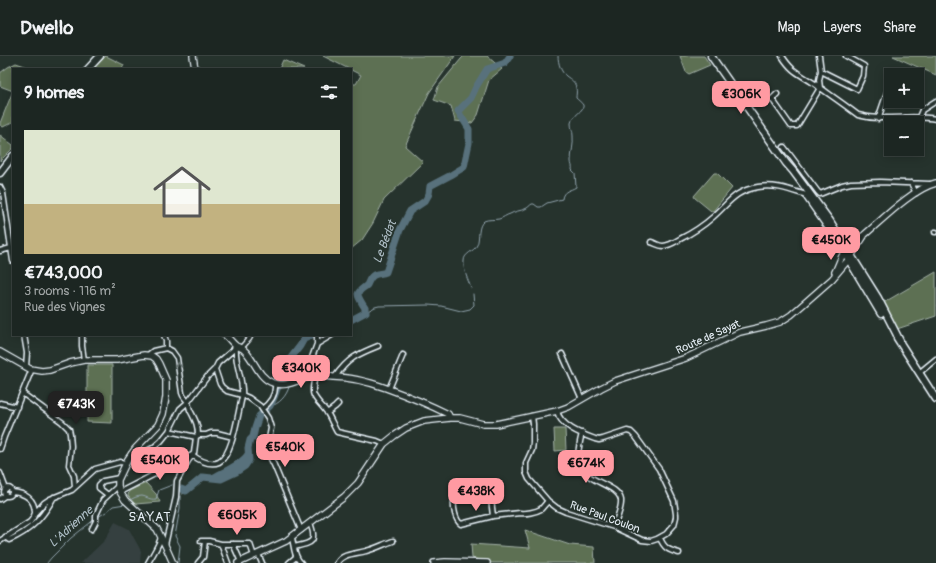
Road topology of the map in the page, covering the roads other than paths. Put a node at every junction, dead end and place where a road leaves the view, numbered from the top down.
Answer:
1 (100, 56) edge
2 (193, 56) edge
3 (710, 56) edge
4 (782, 56) edge
5 (819, 56) edge
6 (846, 56) edge
7 (89, 68) edge
8 (195, 68) edge
9 (821, 70) junction
10 (820, 88) junction
11 (777, 94) dead end
12 (884, 101) edge
13 (936, 101) edge
14 (919, 116) edge
15 (924, 118) edge
16 (878, 119) junction
17 (884, 119) edge
18 (936, 119) edge
19 (784, 147) dead end
20 (12, 157) edge
21 (0, 173) edge
22 (911, 183) junction
23 (933, 184) edge
24 (0, 187) edge
25 (916, 193) junction
26 (808, 194) junction
27 (864, 236) junction
28 (11, 239) edge
29 (652, 242) dead end
30 (11, 248) junction
31 (846, 250) junction
32 (0, 251) edge
33 (12, 254) edge
34 (850, 257) junction
35 (829, 281) junction
36 (24, 336) edge
37 (82, 336) edge
38 (164, 336) edge
39 (229, 336) edge
40 (250, 336) edge
41 (318, 336) edge
42 (330, 336) edge
43 (317, 344) junction
44 (378, 346) dead end
45 (239, 347) junction
46 (166, 348) junction
47 (0, 352) edge
48 (562, 354) dead end
49 (148, 355) junction
50 (402, 355) dead end
51 (936, 358) edge
52 (84, 360) junction
53 (29, 368) junction
54 (215, 369) junction
55 (309, 373) junction
56 (919, 373) junction
57 (315, 376) junction
58 (335, 377) junction
59 (303, 379) junction
60 (278, 384) junction
61 (389, 389) junction
62 (22, 393) junction
63 (242, 395) junction
64 (582, 399) junction
65 (936, 399) edge
66 (188, 402) junction
67 (0, 404) edge
68 (338, 404) dead end
69 (17, 407) junction
70 (263, 411) junction
71 (557, 411) junction
72 (327, 413) junction
73 (532, 416) junction
74 (450, 418) junction
75 (170, 431) junction
76 (582, 433) junction
77 (197, 436) junction
78 (233, 437) junction
79 (384, 444) junction
80 (0, 449) edge
81 (131, 454) junction
82 (192, 455) junction
83 (126, 463) junction
84 (0, 473) edge
85 (119, 478) junction
86 (118, 486) junction
87 (75, 487) junction
88 (6, 488) junction
89 (12, 492) junction
90 (120, 492) junction
91 (6, 495) junction
92 (108, 495) junction
93 (54, 497) junction
94 (0, 499) edge
95 (548, 501) junction
96 (35, 512) junction
97 (492, 516) junction
98 (310, 523) junction
99 (614, 528) junction
100 (92, 529) dead end
101 (302, 530) junction
102 (161, 537) junction
103 (5, 538) junction
104 (292, 538) junction
105 (660, 538) junction
106 (393, 540) dead end
107 (0, 541) edge
108 (221, 544) junction
109 (232, 544) junction
110 (165, 545) junction
111 (294, 546) junction
112 (679, 552) dead end
113 (256, 555) junction
114 (296, 557) junction
115 (239, 562) edge
116 (148, 563) edge
117 (173, 563) edge
118 (198, 563) edge
119 (228, 563) edge
120 (262, 563) edge
121 (289, 563) edge
122 (301, 563) edge
123 (337, 563) edge
124 (434, 563) edge
125 (487, 563) edge

1 - 7 main road
2 - 8 street
3 - 26 main road
4 - 10 street
5 - 9 street
6 - 9 street
9 - 10 street
10 - 11 street
10 - 16 street
12 - 16 street
13 - 14 street
15 - 18 street
16 - 17 street
19 - 22 street
20 - 21 main road
22 - 23 street
22 - 25 street
23 - 25 street, Route de Sayat
24 - 28 street
25 - 27 street, Route de Sayat
26 - 29 street
26 - 31 main road
27 - 31 street, Route de Sayat
27 - 34 street, Route de Sayat
28 - 30 street
30 - 32 street
30 - 33 street
31 - 34 main road
31 - 35 street, Route de Sayat
34 - 35 street, Route de Sayat
34 - 56 main road
35 - 64 street, Route de Sayat
36 - 53 street
37 - 52 street
38 - 46 street
39 - 45 street
40 - 45 street
41 - 43 street
42 - 43 street
43 - 55 street
44 - 58 street
45 - 54 street
45 - 60 street
45 - 63 street
46 - 49 street
66 -> 46 street
47 - 53 street
48 - 64 street
49 - 52 street
49 - 81 street
50 - 61 street
51 - 56 street
52 - 53 street
53 - 62 street
54 - 63 street
54 - 66 street
55 - 57 street
55 - 59 street
56 - 65 main road
57 - 58 street
57 - 59 street
57 - 72 street
58 - 61 street
59 - 60 street
60 - 70 street
61 - 74 street
62 - 69 street
62 - 87 street
63 - 70 street
63 - 78 street
64 - 71 street, Route de Sayat
66 - 75 street
66 - 77 street
67 - 69 street
68 - 72 street
69 - 80 street
70 - 101 street
71 - 73 street, Route de Sayat
71 - 76 street
72 - 79 street
73 - 74 street, Route de Sayat
73 - 95 street, Rue Paul Coulon
74 - 79 street
75 - 77 street
75 - 81 street
76 - 99 street
76 - 105 street
77 - 78 street
77 - 82 street
78 - 82 street
79 - 98 street
81 - 83 street
82 - 90 street
82 - 110 street
83 - 85 street
83 - 87 street
84 - 88 street
85 - 86 street
85 - 92 street
86 - 90 street
86 - 92 street
87 - 93 street
88 - 89 street
88 - 91 street
89 - 91 street
89 - 96 street
90 - 102 street
91 - 94 street
92 - 100 street
93 - 96 street
93 - 103 street
95 - 97 street
95 - 99 street, Rue Paul Coulon
96 - 103 street
97 - 97 street
98 - 101 street
98 - 111 street
99 - 105 street, Rue Paul Coulon
101 - 104 street
102 - 110 street
102 - 116 street
103 - 107 street
104 - 111 street
104 - 113 street
105 - 112 street
106 - 123 street
108 - 109 street
108 - 118 street
108 - 119 street
109 - 113 street
109 - 115 street
110 - 117 street
111 - 114 street
113 - 115 street
113 - 120 street
114 - 121 street
114 - 122 street
124 - 125 street

